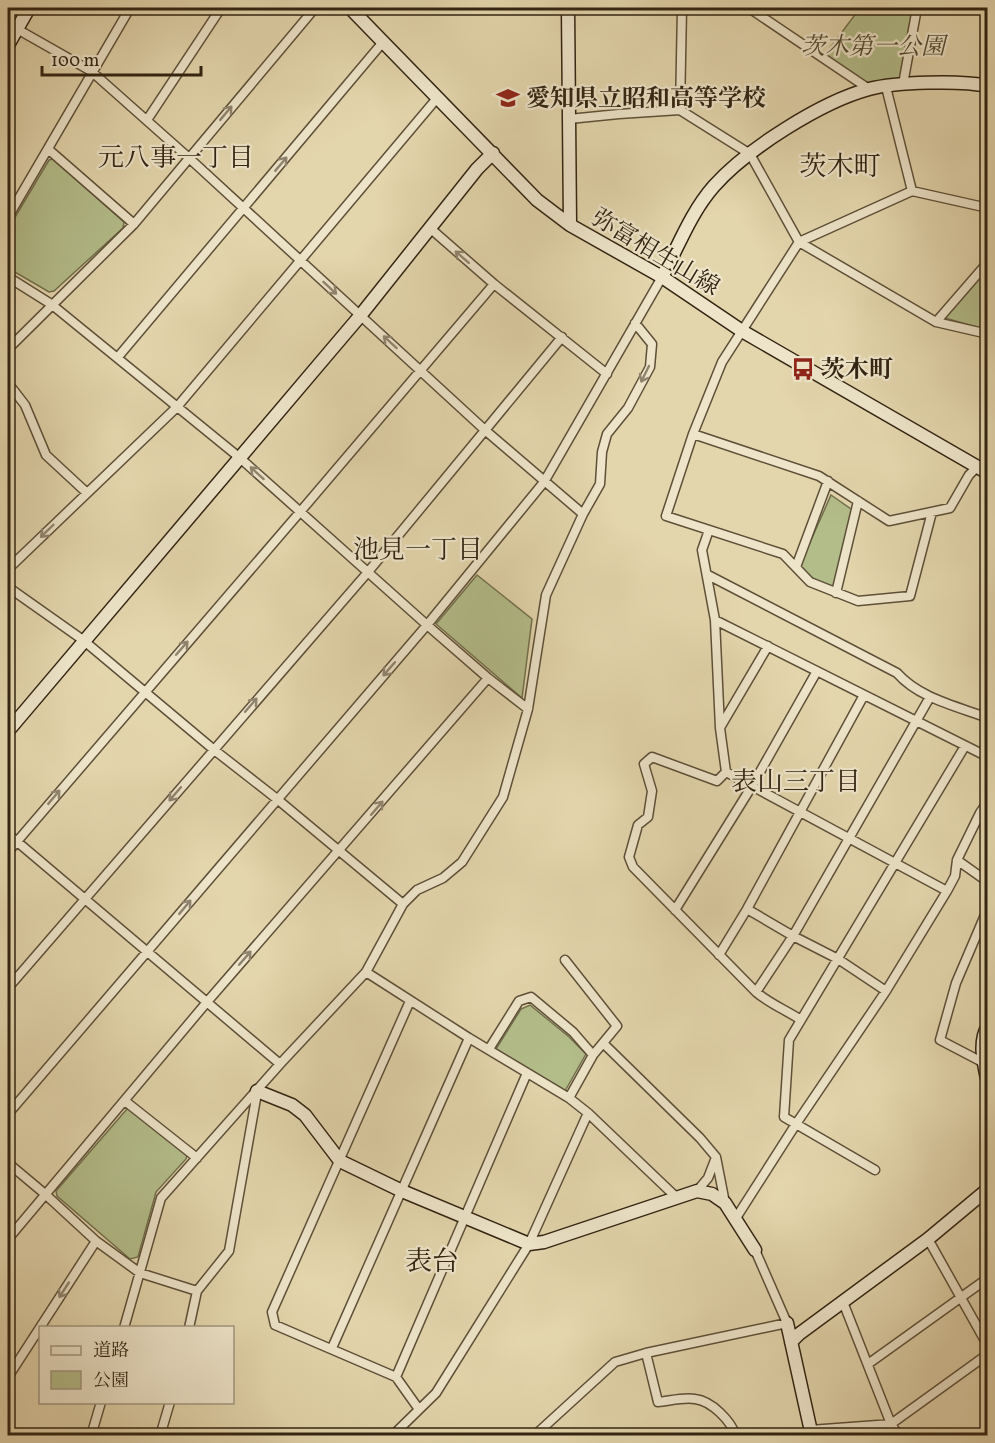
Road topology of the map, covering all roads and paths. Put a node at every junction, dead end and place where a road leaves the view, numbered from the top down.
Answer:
1 (29, 8) edge
2 (130, 8) edge
3 (221, 8) edge
4 (315, 8) edge
5 (350, 8) edge
6 (568, 8) edge
7 (682, 8) edge
8 (749, 8) edge
9 (916, 8) edge
10 (17, 29) junction
11 (384, 42) junction
12 (8, 45) edge
13 (91, 71) junction
14 (903, 84) junction
15 (987, 86) edge
16 (886, 87) junction
17 (869, 89) junction
18 (438, 98) junction
19 (680, 110) junction
20 (569, 119) junction
21 (147, 120) junction
22 (48, 149) junction
23 (493, 153) junction
24 (750, 154) junction
25 (189, 158) junction
26 (912, 191) junction
27 (244, 208) junction
28 (987, 208) edge
29 (8, 217) edge
30 (134, 224) junction
31 (570, 225) junction
32 (431, 230) junction
33 (799, 242) junction
34 (300, 260) junction
35 (987, 262) edge
36 (8, 277) edge
37 (662, 277) junction
38 (494, 284) junction
39 (51, 304) junction
40 (360, 316) junction
41 (936, 322) junction
42 (635, 323) junction
43 (742, 331) junction
44 (987, 334) edge
45 (562, 337) junction
46 (8, 349) edge
47 (118, 357) junction
48 (419, 369) junction
49 (607, 374) junction
50 (8, 383) edge
51 (177, 407) junction
52 (486, 431) junction
53 (693, 434) junction
54 (987, 457) edge
55 (240, 458) junction
56 (982, 470) edge
57 (544, 482) junction
58 (828, 482) junction
59 (87, 493) junction
60 (858, 501) junction
61 (300, 512) junction
62 (932, 512) junction
63 (583, 514) junction
64 (710, 530) junction
65 (796, 567) junction
66 (8, 569) edge
67 (368, 572) junction
68 (708, 575) junction
69 (8, 587) edge
70 (836, 593) junction
71 (715, 620) junction
72 (427, 625) junction
73 (83, 640) junction
74 (768, 646) junction
75 (817, 671) junction
76 (488, 678) junction
77 (144, 692) junction
78 (864, 695) junction
79 (930, 697) junction
80 (528, 709) junction
81 (987, 718) edge
82 (916, 722) junction
83 (720, 728) junction
84 (8, 731) edge
85 (966, 746) junction
86 (213, 749) junction
87 (987, 757) edge
88 (726, 772) junction
89 (752, 786) junction
90 (277, 799) junction
91 (987, 801) edge
92 (799, 812) junction
93 (8, 834) edge
94 (847, 838) junction
95 (16, 842) junction
96 (8, 852) edge
97 (339, 853) junction
98 (957, 860) junction
99 (895, 863) junction
100 (987, 882) edge
101 (947, 891) junction
102 (84, 897) junction
103 (403, 904) junction
104 (987, 908) edge
105 (675, 909) junction
106 (747, 909) junction
107 (793, 936) junction
108 (147, 952) junction
109 (719, 955) junction
110 (838, 959) junction
111 (566, 960) dead end
112 (366, 972) junction
113 (8, 988) edge
114 (886, 990) junction
115 (756, 992) junction
116 (410, 1001) junction
117 (207, 1002) junction
118 (801, 1020) junction
119 (987, 1026) edge
120 (469, 1038) junction
121 (603, 1043) junction
122 (489, 1049) junction
123 (593, 1055) junction
124 (984, 1063) junction
125 (280, 1064) junction
126 (527, 1073) junction
127 (987, 1083) edge
128 (257, 1091) junction
129 (569, 1098) junction
130 (125, 1101) junction
131 (588, 1113) junction
132 (8, 1114) edge
133 (796, 1124) junction
134 (716, 1157) junction
135 (196, 1158) junction
136 (340, 1161) junction
137 (8, 1163) edge
138 (875, 1170) dead end
139 (987, 1189) edge
140 (402, 1191) junction
141 (697, 1191) junction
142 (45, 1194) junction
143 (676, 1197) junction
144 (725, 1203) junction
145 (464, 1218) junction
146 (736, 1218) junction
147 (8, 1239) edge
148 (928, 1239) junction
149 (96, 1241) junction
150 (529, 1244) junction
151 (755, 1250) joint
152 (140, 1273) junction
153 (987, 1278) edge
154 (197, 1291) junction
155 (960, 1297) junction
156 (843, 1302) junction
157 (787, 1323) junction
158 (41, 1326) edge
159 (125, 1326) edge
160 (189, 1326) edge
161 (39, 1329) edge
162 (791, 1342) junction
163 (987, 1346) edge
164 (332, 1348) junction
165 (646, 1353) junction
166 (987, 1354) edge
167 (868, 1364) junction
168 (8, 1377) edge
169 (396, 1377) junction
170 (100, 1404) edge
171 (169, 1404) edge
172 (418, 1408) junction
173 (891, 1424) junction
174 (811, 1433) edge
175 (91, 1436) edge
176 (160, 1436) edge
177 (392, 1436) edge
178 (534, 1436) edge
179 (736, 1436) edge
180 (899, 1436) edge

1 - 10 street
2 - 13 street
3 - 21 street
25 -> 4 street
5 - 11 street, 弥富相生山線
6 - 20 street
7 - 19 street
8 - 17 street
9 - 14 street
10 - 12 street
10 - 13 street
11 - 18 street, 弥富相生山線
27 -> 11 street
13 - 21 street
13 - 22 street
14 - 15 street
14 - 16 street
16 - 17 street
16 - 26 street
17 - 24 street
18 - 23 street, 弥富相生山線
18 - 34 street
19 - 20 street
19 - 24 street
20 - 31 street
21 - 25 street
22 - 29 street
22 - 30 street
23 - 31 street, 弥富相生山線
23 - 32 street
24 - 33 street
24 - 37 street
25 - 27 street
25 - 30 street
26 - 28 street
26 - 33 street
27 - 34 street
27 - 47 street
30 - 39 street
31 - 37 street, 弥富相生山線
38 -> 32 street
32 - 40 street
33 - 41 street
33 - 43 street
34 -> 40 street
34 - 51 street
35 - 41 street
36 - 39 street
37 - 42 street
37 - 43 street, 弥富相生山線
38 - 45 street
38 - 48 street
39 - 46 street
39 - 47 street
48 -> 40 street
40 - 55 street
41 - 44 street
42 - 49 street
42 -> 63 street
43 - 53 street
43 - 56 street, 弥富相生山線
45 - 49 street
45 - 52 street
47 - 51 street
48 - 52 street
48 - 61 street
49 - 57 street
50 - 59 street
51 - 55 street
51 - 59 street
52 - 57 street
52 - 67 street
53 - 58 street
53 - 64 street
54 - 56 street
61 -> 55 street
55 - 73 street
56 - 62 street
57 - 63 street
57 - 72 street
58 - 60 street
58 - 65 street
59 -> 66 street
60 - 62 street
60 - 70 street
61 - 67 street
77 -> 61 street
62 - 70 street
63 - 80 street
64 - 65 street
64 - 68 street
65 - 70 street
67 - 72 street
86 -> 67 street
68 - 71 street
68 - 79 street
69 - 73 street
71 - 74 street
71 - 83 street
72 - 76 street
72 -> 90 street
73 - 77 street
73 - 84 street
74 - 75 street
74 - 83 street
75 - 78 street
75 - 89 street
76 - 80 street
97 -> 76 street
77 - 86 street
95 -> 77 street
78 - 82 street
78 - 92 street
79 - 81 street
79 - 82 street
80 - 103 street
82 - 85 street
82 - 94 street
83 - 88 street
85 - 87 street
85 - 99 street
86 - 90 street
86 -> 102 street
88 - 89 street
88 - 105 street
89 - 92 street
89 - 105 street
90 - 97 street
108 -> 90 street
91 - 98 street
92 - 94 street
92 - 106 street
93 - 95 street
94 - 99 street
94 - 107 street
95 - 96 street
95 - 102 street
97 - 103 street
117 -> 97 street
98 - 100 street
98 - 101 street
99 - 101 street
99 - 110 street
101 - 114 street
102 - 108 street
102 - 113 street
103 - 112 street
104 - 124 street
105 - 109 street
106 - 107 street
106 - 109 street
107 - 110 street
107 - 115 street
108 - 117 street
108 - 132 street
109 - 115 street
110 - 114 street
110 - 118 street
111 - 121 street
112 - 116 street
112 - 125 street
114 - 133 street
115 - 118 street
116 - 120 street
116 - 136 street
117 - 125 street
117 - 130 street
118 - 133 street
119 - 124 street
120 - 122 street
120 - 140 street
121 - 123 street
121 - 134 street
122 - 123 street
122 - 126 street
123 - 129 street
124 - 127 street
125 - 128 street
126 - 129 street
126 - 145 street
128 - 135 street
128 - 136 street
128 - 154 street
129 - 131 street
130 - 135 street
130 - 142 street
131 - 143 street
131 - 150 street
133 - 138 street
133 - 146 street
134 - 141 street
134 - 144 street
135 - 152 street
136 - 140 street
136 - 164 street
137 - 142 street
139 - 148 street
140 - 145 street
140 - 164 street
141 - 143 street
141 - 144 street
142 - 147 street
142 - 149 street
143 - 150 street
144 - 146 street
145 - 150 street
145 - 169 street
146 - 151 street
148 - 155 street
148 - 156 street
149 - 152 street
149 -> 158 street
150 - 172 street
151 - 157 street
152 - 154 street
152 - 159 street
153 - 155 street
154 - 160 street
155 - 163 street
155 - 167 street
156 - 162 street
156 - 167 street
157 - 162 street
157 - 165 street
161 -> 168 street
162 - 174 street
164 - 169 street
165 - 178 street
165 - 179 street
166 - 173 street
167 - 173 street
169 - 172 street
170 - 175 street
171 - 176 street
172 - 177 street
173 - 174 street
173 - 180 street

